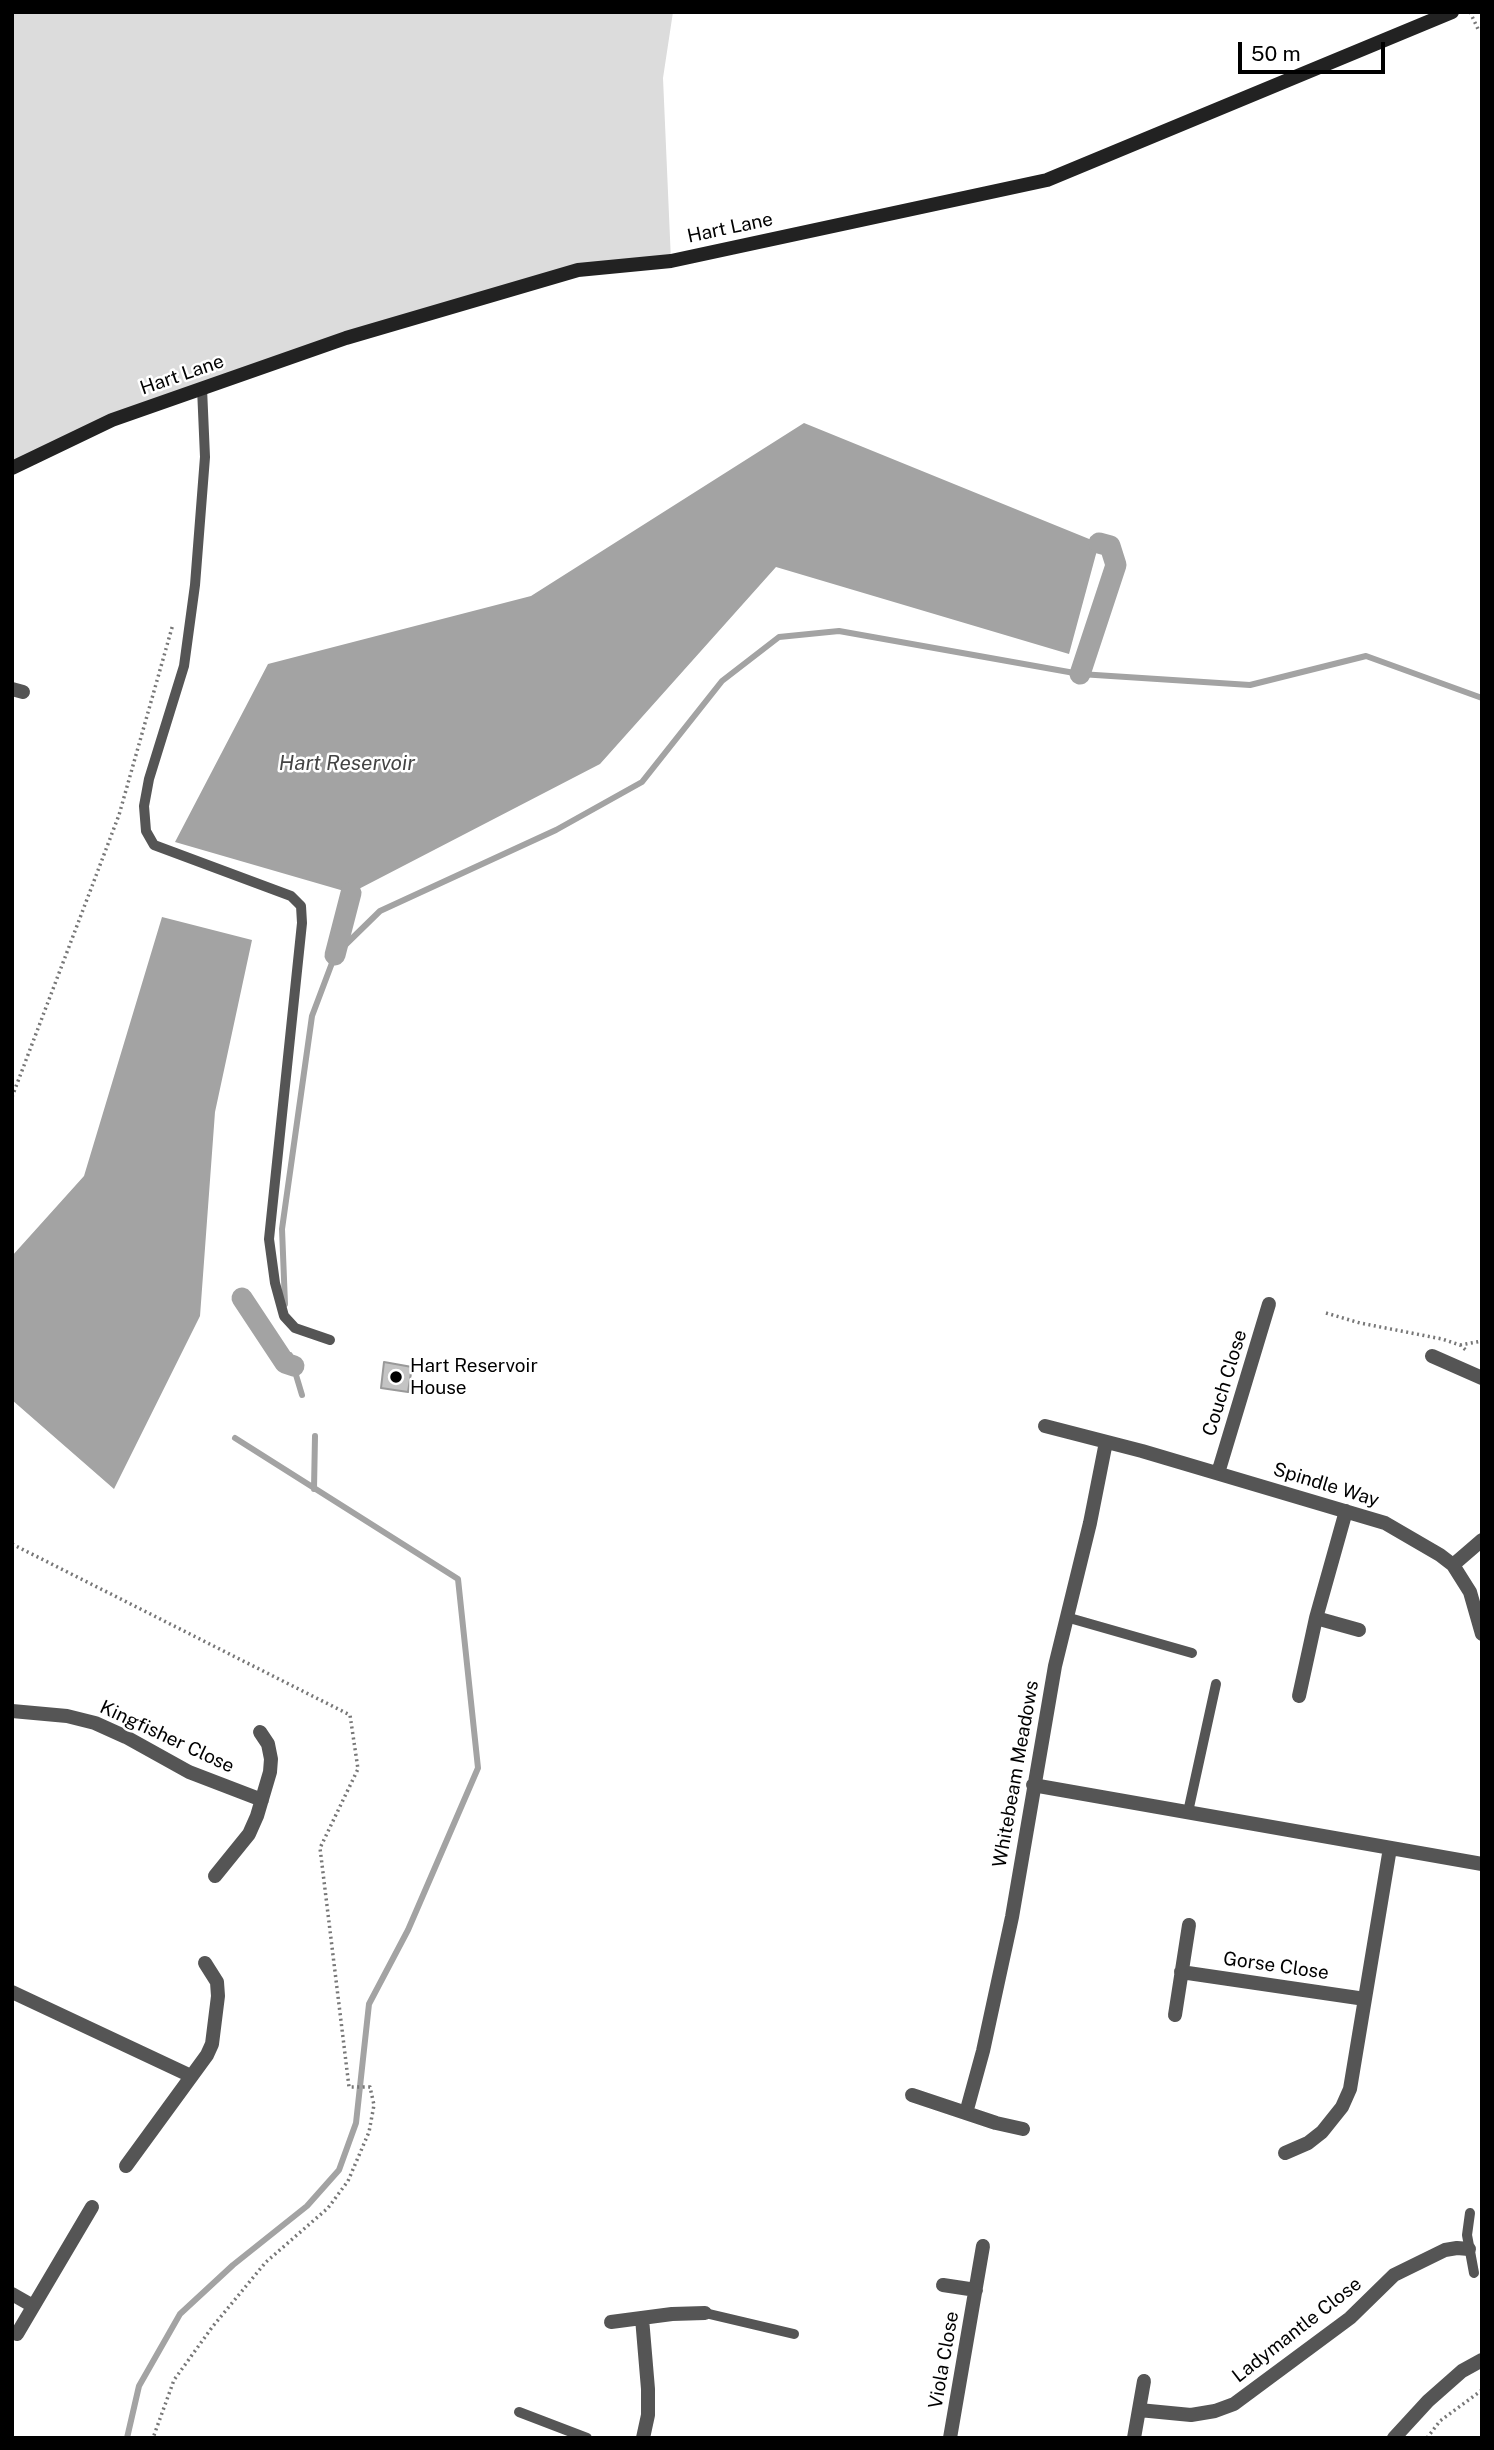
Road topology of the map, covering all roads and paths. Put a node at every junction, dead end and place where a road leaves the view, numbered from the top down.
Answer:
1 (1452, 12) edge
2 (1470, 12) edge
3 (1478, 29) dead end
4 (202, 388) junction
5 (12, 468) edge
6 (176, 614) dead end
7 (12, 1097) edge
8 (1269, 1304) dead end
9 (1326, 1313) dead end
10 (330, 1340) dead end
11 (1482, 1341) edge
12 (1432, 1356) dead end
13 (1482, 1378) edge
14 (1045, 1426) dead end
15 (1106, 1442) junction
16 (1218, 1473) junction
17 (1346, 1511) junction
18 (1482, 1540) edge
19 (12, 1544) edge
20 (1453, 1565) junction
21 (1066, 1617) junction
22 (1316, 1618) junction
23 (1359, 1630) dead end
24 (1482, 1634) edge
25 (1192, 1653) dead end
26 (1216, 1684) dead end
27 (1299, 1696) dead end
28 (12, 1711) edge
29 (260, 1732) dead end
30 (1033, 1785) junction
31 (262, 1800) junction
32 (1188, 1812) junction
33 (1390, 1848) junction
34 (1482, 1864) edge
35 (215, 1876) dead end
36 (1189, 1925) dead end
37 (205, 1963) dead end
38 (1181, 1972) junction
39 (12, 1992) edge
40 (1366, 1998) junction
41 (1175, 2015) dead end
42 (191, 2076) junction
43 (912, 2095) dead end
44 (966, 2113) junction
45 (1023, 2129) dead end
46 (1285, 2152) dead end
47 (126, 2166) dead end
48 (93, 2207) dead end
49 (1470, 2213) dead end
50 (983, 2246) dead end
51 (1469, 2249) junction
52 (1474, 2273) dead end
53 (943, 2285) dead end
54 (976, 2290) junction
55 (12, 2294) edge
56 (33, 2306) junction
57 (705, 2313) joint
58 (642, 2318) junction
59 (611, 2322) dead end
60 (17, 2334) dead end
61 (794, 2334) dead end
62 (1482, 2360) edge
63 (1144, 2381) dead end
64 (1482, 2390) edge
65 (1139, 2410) junction
66 (519, 2412) dead end
67 (153, 2438) edge
68 (587, 2438) edge
69 (643, 2438) edge
70 (950, 2438) edge
71 (1134, 2438) edge
72 (1394, 2438) edge
73 (1427, 2438) edge

1 - 4 street, Hart Lane
2 - 3 path
4 - 5 street, Hart Lane
4 - 10 lane
6 - 7 path
8 - 16 street, Couch Close
9 - 11 path
12 - 13 street
14 - 15 street, Spindle Way
15 - 16 street, Spindle Way
15 - 21 street, Whitebeam Meadows
16 - 17 street, Spindle Way
17 - 20 street, Spindle Way
17 - 22 street
18 - 20 street
19 - 67 path
20 - 24 street, Spindle Way
21 - 25 lane
21 - 30 street, Whitebeam Meadows
22 - 23 street
22 - 27 street
26 - 32 lane
28 - 31 street, Kingfisher Close
29 - 31 street
30 - 32 street
30 - 44 street, Whitebeam Meadows
31 - 35 street
32 - 33 street
33 - 34 street
33 - 40 street
36 - 38 street
37 - 42 street
38 - 40 street, Gorse Close
38 - 41 street
39 - 42 street
40 - 46 street
42 - 47 street
43 - 44 street
44 - 45 street
48 - 56 street
49 - 51 lane
50 - 54 street, Viola Close
51 - 52 lane
51 - 65 street, Ladymantle Close
53 - 54 street, Viola Close
54 - 70 street, Viola Close
55 - 56 street
56 - 60 street
57 - 58 street
57 - 61 lane
58 - 59 street
58 - 69 street
62 - 72 street
63 - 65 street
64 - 73 path
65 - 71 street
66 - 68 lane

